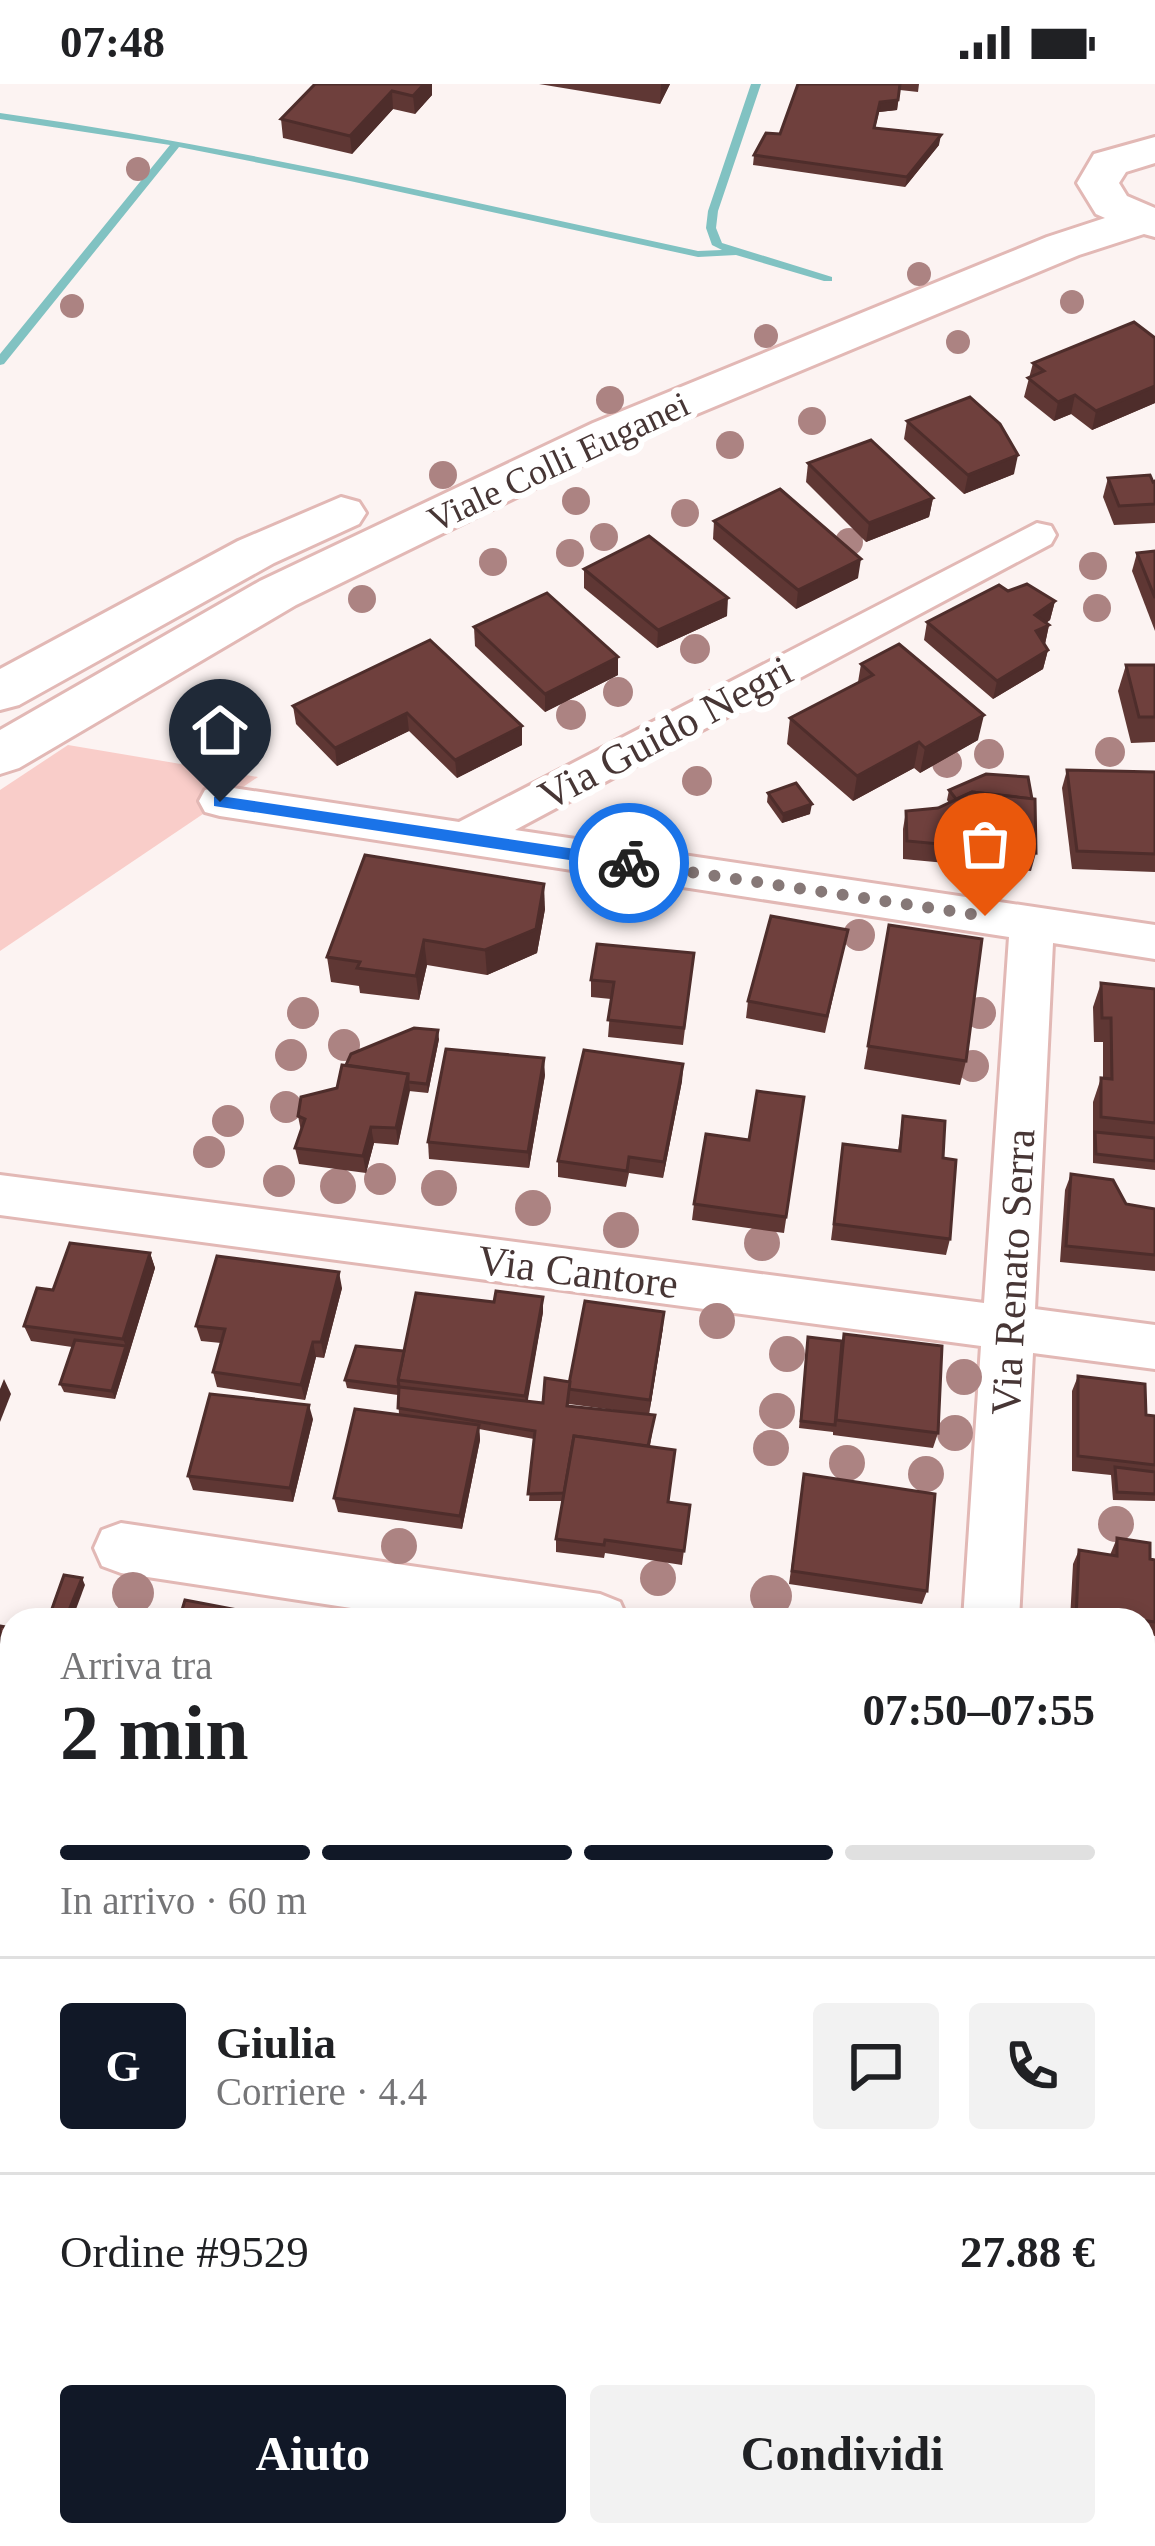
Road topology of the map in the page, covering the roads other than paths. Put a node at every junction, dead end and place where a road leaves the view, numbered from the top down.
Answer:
1 (1155, 150) edge
2 (1132, 213) edge
3 (1037, 535) dead end
4 (0, 692) edge
5 (0, 755) edge
6 (220, 802) dead end
7 (464, 838) junction
8 (1032, 923) junction
9 (1155, 942) edge
10 (0, 1195) edge
11 (1009, 1326) junction
12 (1155, 1347) edge
13 (121, 1548) dead end
14 (521, 1608) edge
15 (992, 1608) edge

1 - 2 main road
2 - 4 main road, Viale Colli Euganei
2 - 5 main road, Viale Colli Euganei
3 - 7 street, Via Guido Negri
6 - 7 street
7 - 8 street, Via Guido Negri
8 - 9 street, Via Guido Negri
8 - 11 street, Via Renato Serra
10 - 11 street, Via Cantore
11 - 12 street, Via Cantore
11 - 15 street, Via Renato Serra
13 - 14 street

